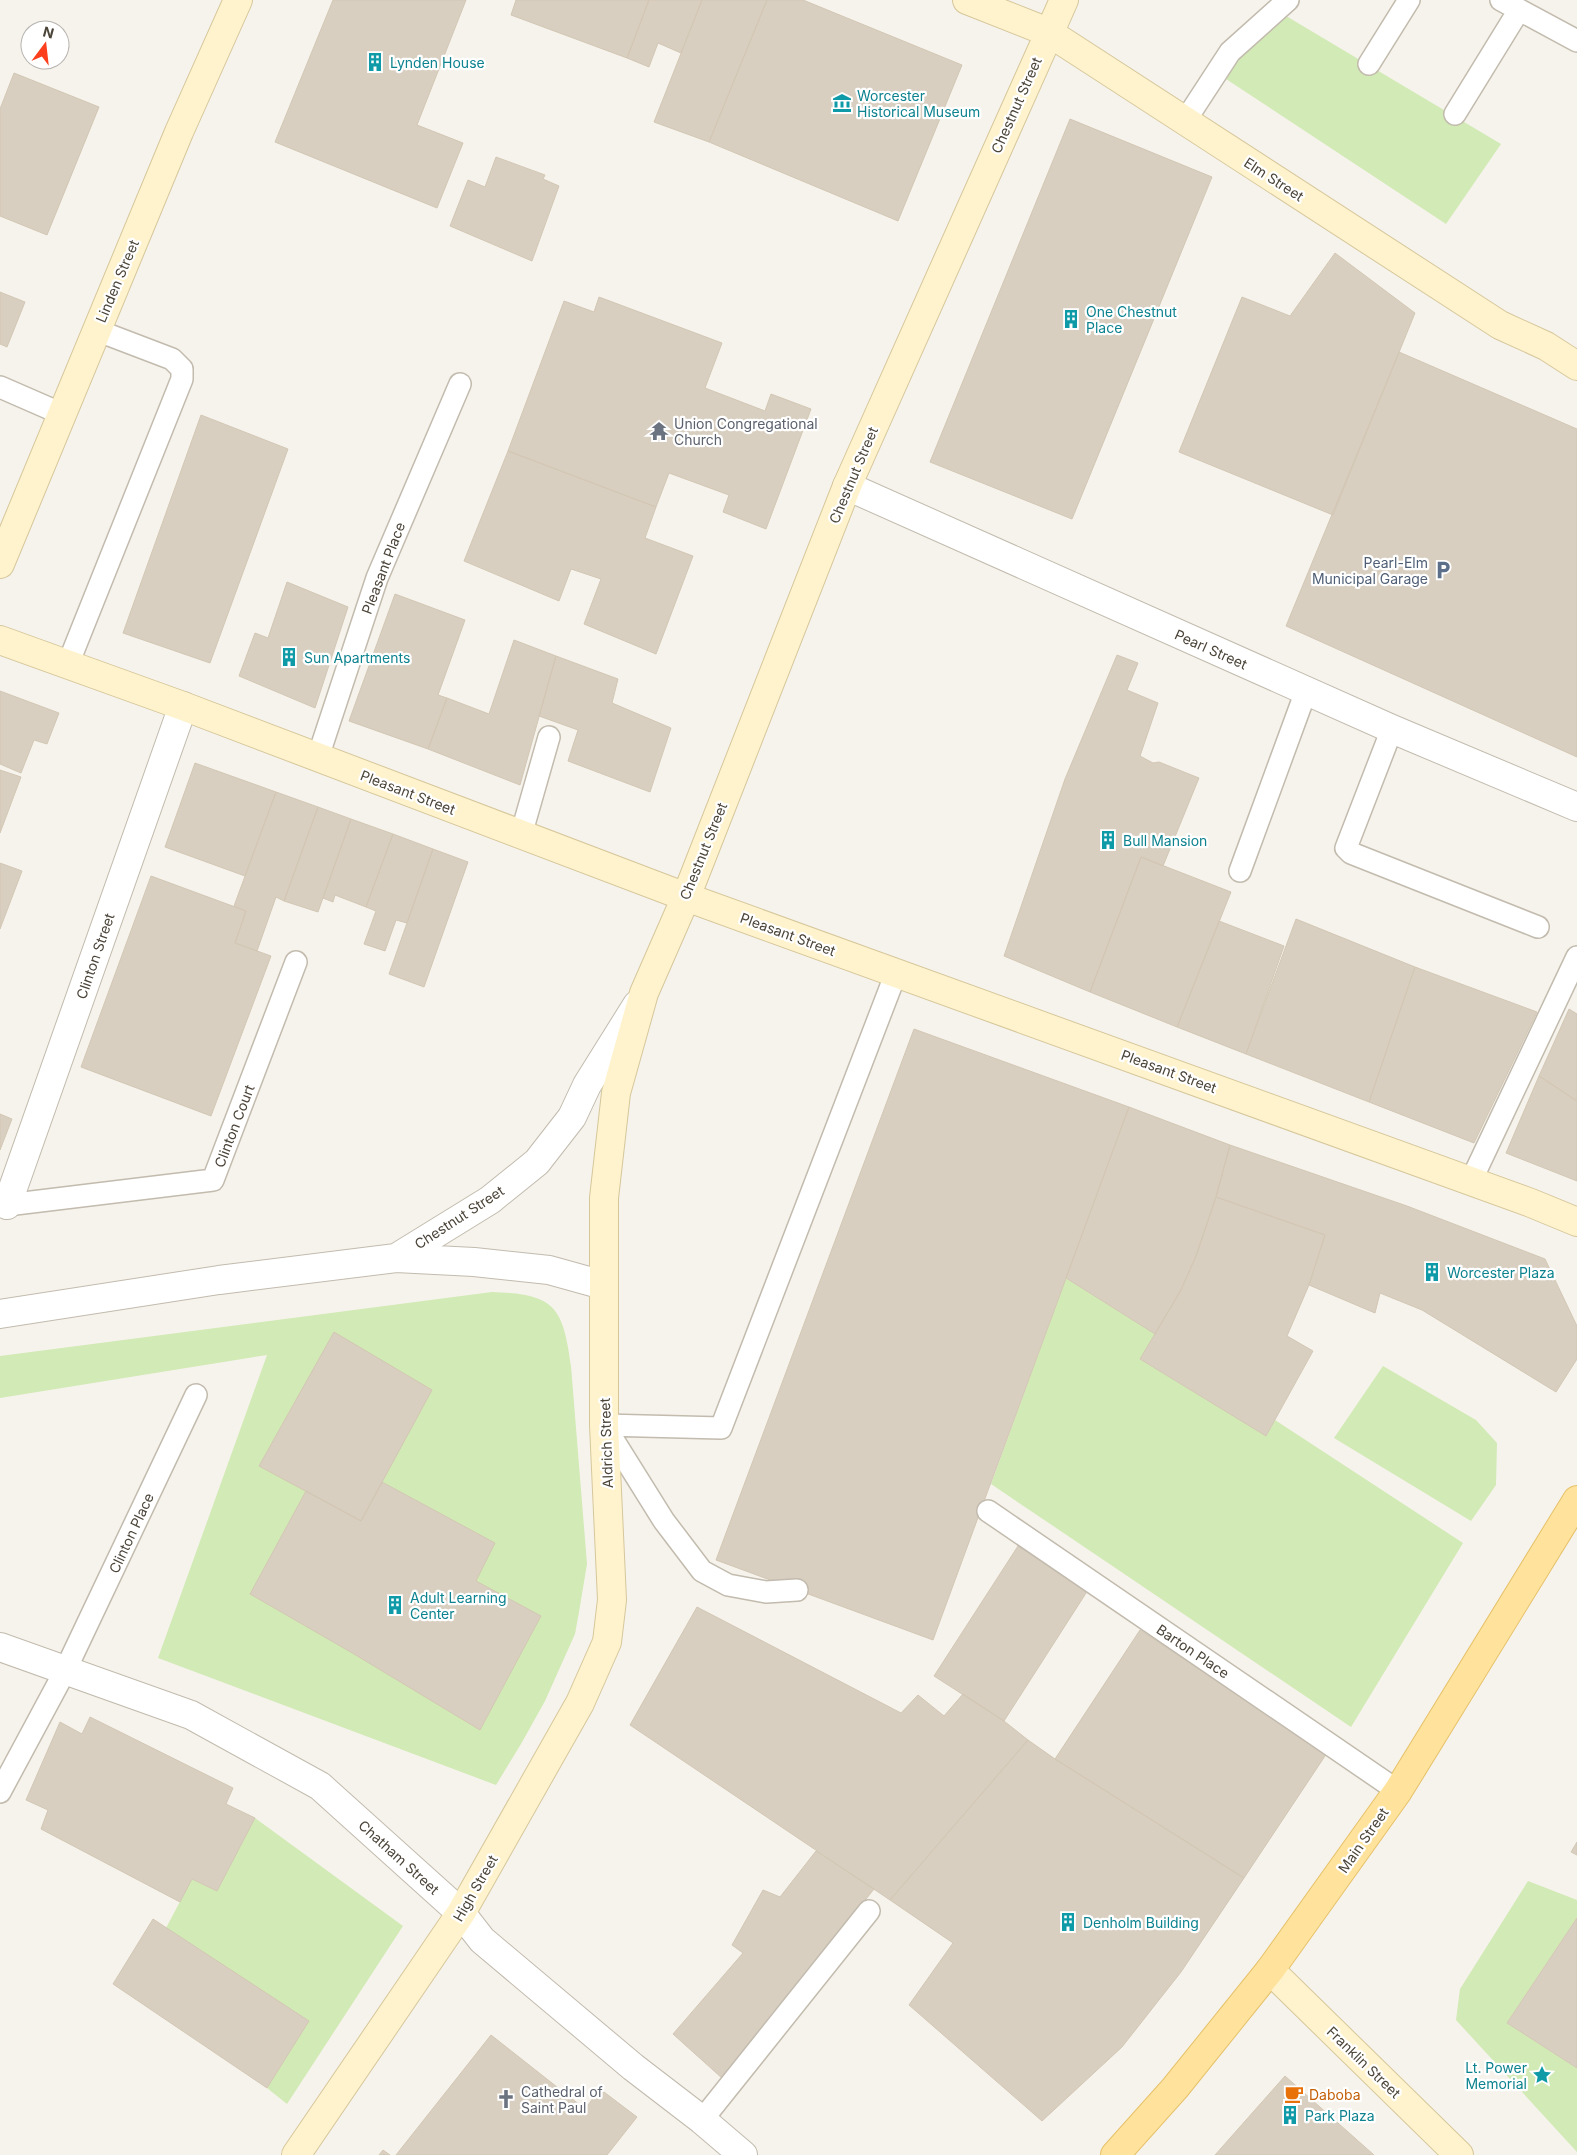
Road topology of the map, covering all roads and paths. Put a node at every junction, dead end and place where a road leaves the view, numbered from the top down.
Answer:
1 (238, 0) edge
2 (967, 0) edge
3 (1064, 0) edge
4 (1288, 0) edge
5 (1408, 0) edge
6 (1501, 0) edge
7 (1519, 10) junction
8 (1048, 32) junction
9 (1577, 41) edge
10 (1369, 64) dead end
11 (1455, 114) dead end
12 (1185, 121) junction
13 (96, 330) junction
14 (1546, 346) junction
15 (1577, 346) edge
16 (1577, 366) edge
17 (460, 384) dead end
18 (0, 387) edge
19 (62, 414) junction
20 (847, 486) junction
21 (0, 564) edge
22 (0, 640) edge
23 (68, 664) junction
24 (1306, 691) junction
25 (183, 706) junction
26 (1392, 729) junction
27 (549, 736) dead end
28 (318, 757) junction
29 (1577, 807) edge
30 (521, 835) junction
31 (1240, 871) dead end
32 (686, 897) junction
33 (1538, 927) dead end
34 (1577, 957) edge
35 (296, 962) dead end
36 (896, 973) junction
37 (644, 993) junction
38 (1471, 1181) junction
39 (7, 1206) joint
40 (1577, 1222) edge
41 (396, 1258) junction
42 (603, 1285) junction
43 (0, 1314) edge
44 (196, 1395) dead end
45 (604, 1425) junction
46 (1577, 1500) edge
47 (988, 1511) dead end
48 (797, 1590) dead end
49 (612, 1600) joint
50 (0, 1647) edge
51 (65, 1670) junction
52 (1398, 1791) junction
53 (0, 1792) edge
54 (869, 1911) dead end
55 (462, 1912) junction
56 (1270, 1970) junction
57 (702, 2120) junction
58 (734, 2152) edge
59 (296, 2155) edge
60 (1115, 2155) edge
61 (1459, 2155) edge

1 - 13 main road, Linden Street
2 - 8 main road, Elm Street
3 - 8 main road, Chestnut Street
4 - 12 lane
5 - 10 lane
6 - 7 lane
7 - 9 lane
7 - 11 lane
8 - 12 main road, Elm Street
8 - 20 main road, Chestnut Street
12 - 14 main road, Elm Street
13 - 19 main road, Linden Street
13 - 23 lane
14 - 15 main road
14 - 16 main road, Elm Street
17 - 28 lane, Pleasant Place
18 - 19 lane
19 - 21 main road, Linden Street
20 - 24 street, Pearl Street
20 - 32 main road, Chestnut Street
22 - 23 main road, Pleasant Street
23 - 25 main road, Pleasant Street
24 - 26 street, Pearl Street
24 - 31 lane
25 - 28 main road, Pleasant Street
25 - 39 street, Clinton Street
26 - 29 street, Pearl Street
26 - 33 lane
27 - 30 lane
28 - 30 main road, Pleasant Street
30 - 32 main road, Pleasant Street
32 - 36 main road, Pleasant Street
32 - 37 main road, Chestnut Street
34 - 38 lane
35 - 39 lane, Clinton Court
36 - 38 main road, Pleasant Street
36 - 45 lane
37 - 41 street, Chestnut Street
37 - 42 main road, Aldrich Street
38 - 40 main road, Pleasant Street
41 - 42 street
41 - 43 street, Chestnut Street
42 - 45 main road, Aldrich Street
44 - 51 lane, Clinton Place
45 - 48 lane
45 - 49 main road, Aldrich Street
46 - 52 main road, Main Street
47 - 52 lane, Barton Place
49 - 55 main road, High Street
50 - 51 street, Chatham Street
51 - 53 lane, Clinton Place
51 - 55 street, Chatham Street
52 - 56 main road, Main Street
54 - 57 lane
55 - 57 street, Chatham Street
55 - 59 main road, High Street
56 - 60 main road, Main Street
56 - 61 main road, Franklin Street
57 - 58 street, Chatham Street

